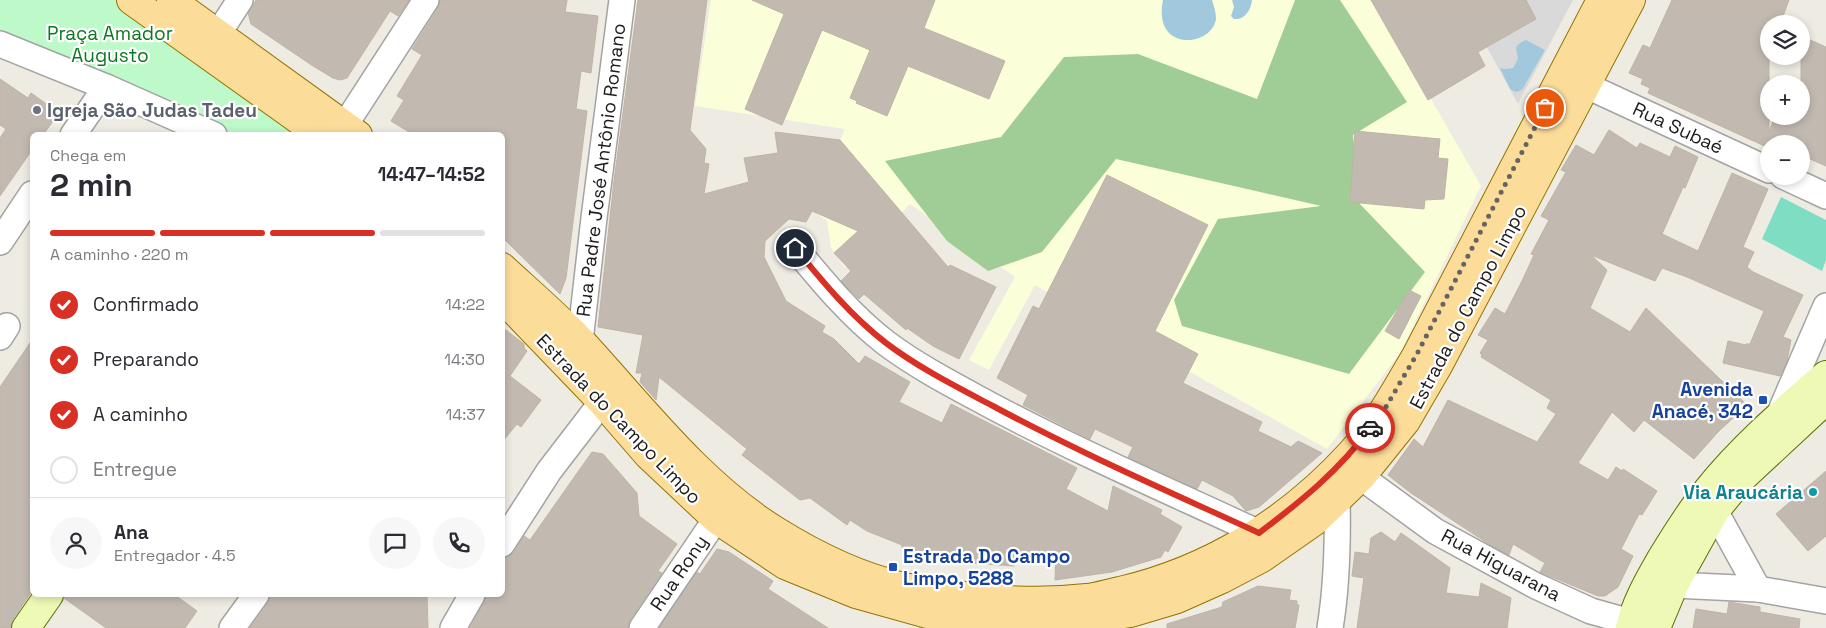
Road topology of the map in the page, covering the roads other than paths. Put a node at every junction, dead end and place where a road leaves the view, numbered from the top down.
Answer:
1 (131, 0) edge
2 (170, 0) edge
3 (240, 0) edge
4 (426, 0) edge
5 (622, 0) edge
6 (1601, 0) edge
7 (1631, 0) edge
8 (218, 34) junction
9 (0, 44) edge
10 (1587, 86) junction
11 (106, 87) junction
12 (76, 132) edge
13 (207, 132) edge
14 (316, 132) edge
15 (348, 132) edge
16 (1760, 166) edge
17 (1802, 185) edge
18 (1826, 196) edge
19 (30, 197) edge
20 (0, 242) edge
21 (795, 248) dead end
22 (505, 270) edge
23 (505, 301) edge
24 (1826, 306) edge
25 (580, 340) junction
26 (1826, 375) edge
27 (1826, 400) edge
28 (602, 402) junction
29 (1783, 426) junction
30 (1361, 476) junction
31 (1337, 500) junction
32 (1715, 511) junction
33 (716, 519) junction
34 (1259, 533) junction
35 (505, 539) edge
36 (1674, 585) junction
37 (1758, 589) junction
38 (48, 597) edge
39 (255, 597) edge
40 (471, 597) edge
41 (1826, 601) edge
42 (1021, 626) edge
43 (1642, 627) edge
44 (26, 628) edge
45 (232, 628) edge
46 (453, 628) edge
47 (642, 628) edge
48 (1330, 628) edge

1 - 14 main road
2 - 8 main road
3 - 8 street
4 - 15 street
5 - 25 street, Rua Padre José Antônio Romano
6 - 34 main road, Estrada do Campo Limpo
7 - 10 main road, Estrada do Campo Limpo
8 - 15 main road
9 - 11 street
10 - 16 street, Rua Subaé
10 - 30 main road, Estrada do Campo Limpo
11 - 12 street
11 - 13 street
17 - 18 street
19 - 20 street
21 - 34 street
22 - 25 main road, Estrada do Campo Limpo
23 - 28 main road, Estrada do Campo Limpo
24 - 29 street
25 - 34 main road, Estrada do Campo Limpo
26 - 29 street
27 - 29 street
28 - 33 main road, Estrada do Campo Limpo
28 - 35 street
29 - 32 street
29 - 43 street
30 - 31 main road, Estrada do Campo Limpo
30 - 43 street, Rua Higuarana
31 - 42 main road, Estrada do Campo Limpo
31 - 48 street
32 - 36 street
32 - 37 street
33 - 42 main road, Estrada do Campo Limpo
33 - 47 street, Rua Rony
36 - 37 street
36 - 43 street
37 - 41 street
38 - 44 street
39 - 45 street
40 - 46 street

